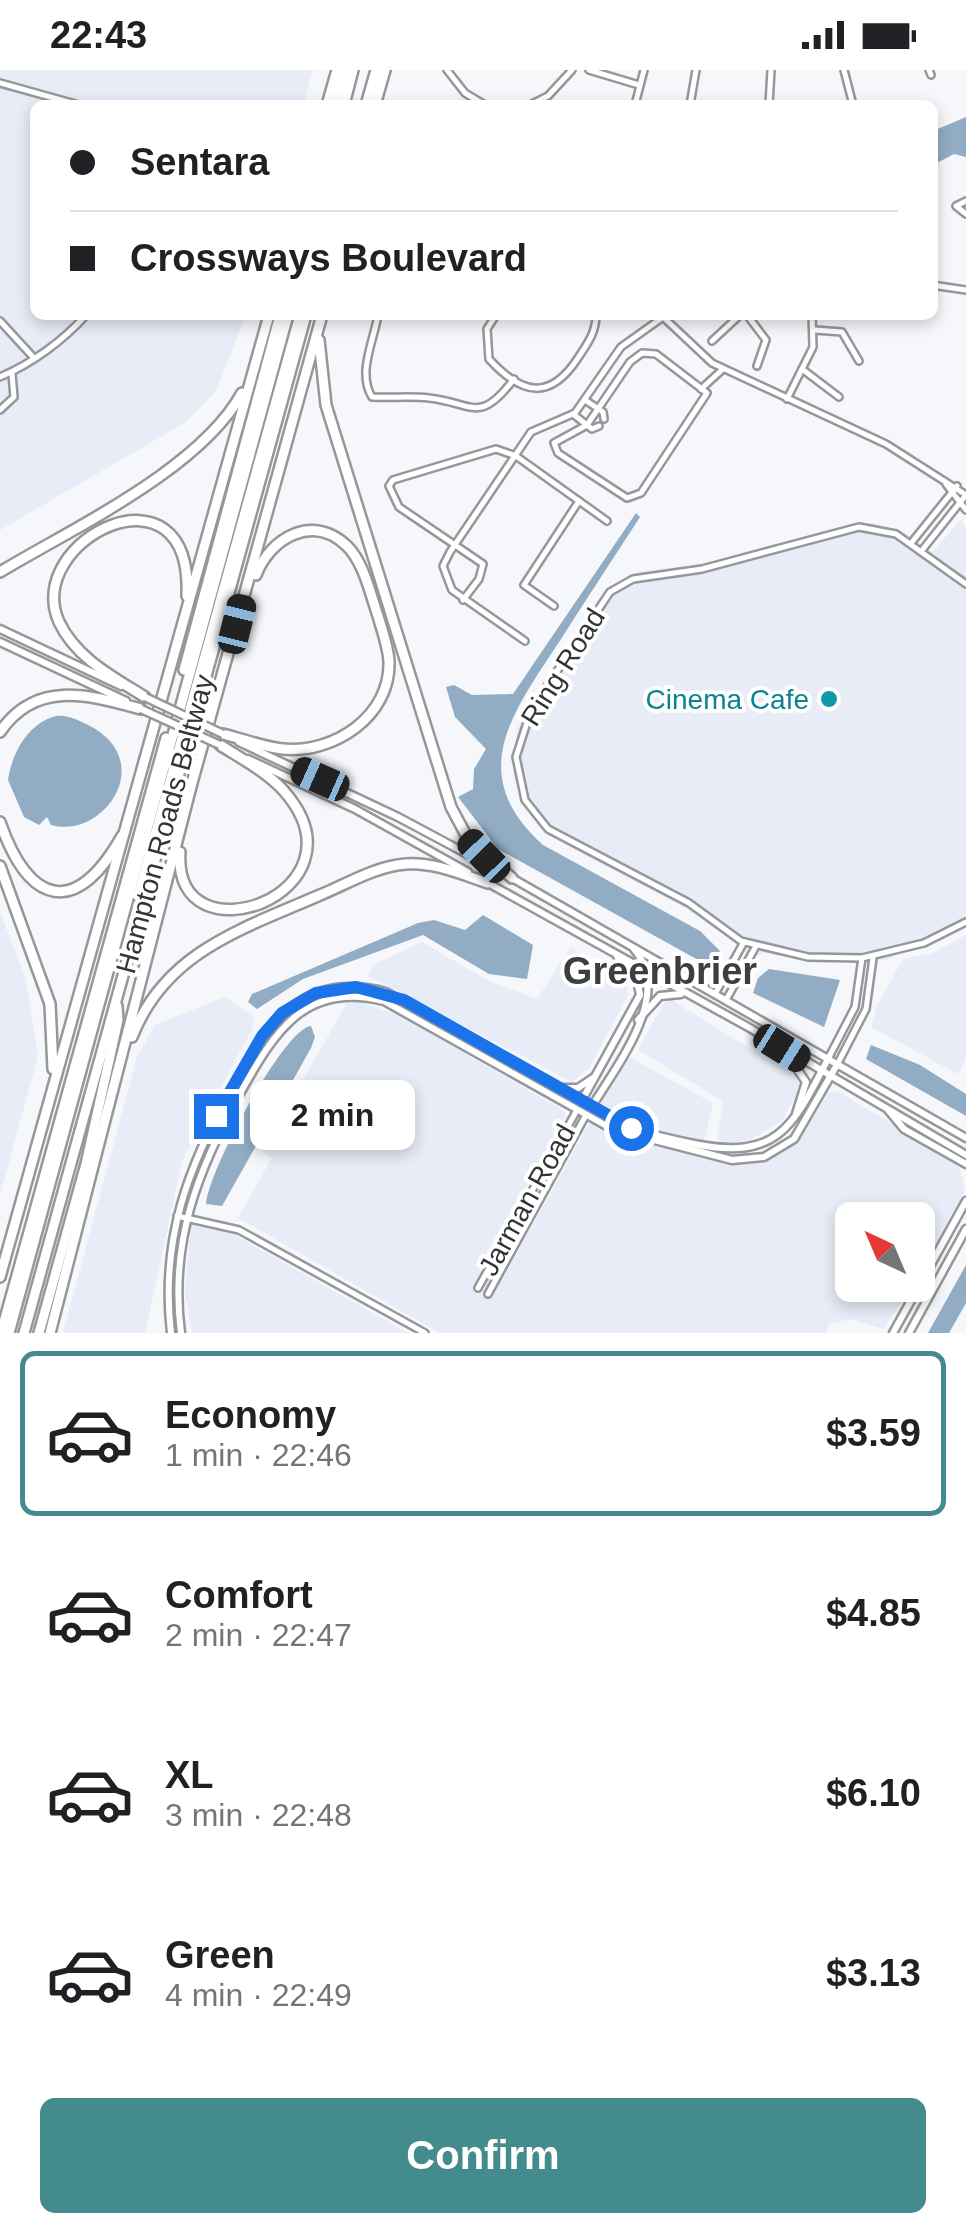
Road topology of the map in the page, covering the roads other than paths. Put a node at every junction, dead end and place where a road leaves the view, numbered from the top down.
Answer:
1 (337, 70) edge
2 (349, 70) edge
3 (376, 70) edge
4 (385, 70) edge
5 (447, 70) edge
6 (572, 70) edge
7 (589, 70) edge
8 (644, 70) edge
9 (696, 70) edge
10 (772, 70) edge
11 (844, 70) edge
12 (0, 84) edge
13 (639, 86) junction
14 (60, 100) edge
15 (328, 100) edge
16 (338, 100) edge
17 (345, 100) edge
18 (367, 100) edge
19 (377, 100) edge
20 (477, 100) edge
21 (540, 100) edge
22 (636, 100) edge
23 (691, 100) edge
24 (770, 100) edge
25 (852, 100) edge
26 (966, 201) edge
27 (966, 214) edge
28 (938, 286) edge
29 (966, 290) edge
30 (80, 320) edge
31 (267, 320) edge
32 (279, 320) edge
33 (287, 320) edge
34 (302, 320) edge
35 (302, 320) edge
36 (321, 320) edge
37 (322, 320) edge
38 (376, 320) edge
39 (493, 320) edge
40 (595, 320) edge
41 (658, 320) edge
42 (667, 320) edge
43 (738, 320) edge
44 (748, 320) edge
45 (813, 320) edge
46 (0, 321) edge
47 (815, 330) junction
48 (712, 342) dead end
49 (34, 357) junction
50 (256, 358) junction
51 (859, 361) dead end
52 (757, 366) dead end
53 (723, 370) junction
54 (802, 370) junction
55 (12, 374) junction
56 (0, 377) edge
57 (514, 379) junction
58 (701, 389) junction
59 (839, 397) dead end
60 (787, 398) junction
61 (585, 400) junction
62 (598, 409) junction
63 (0, 410) edge
64 (573, 414) junction
65 (604, 419) dead end
66 (587, 425) junction
67 (599, 426) dead end
68 (516, 456) junction
69 (946, 484) junction
70 (957, 486) junction
71 (950, 494) junction
72 (966, 495) edge
73 (579, 501) junction
74 (958, 502) junction
75 (966, 510) edge
76 (607, 521) dead end
77 (911, 543) junction
78 (456, 544) junction
79 (922, 550) junction
80 (0, 572) edge
81 (966, 584) edge
82 (464, 600) junction
83 (554, 606) dead end
84 (186, 614) junction
85 (237, 624) junction
86 (0, 630) edge
87 (0, 642) edge
88 (526, 642) dead end
89 (145, 697) junction
90 (142, 708) junction
91 (0, 732) edge
92 (222, 740) junction
93 (192, 784) junction
94 (130, 821) junction
95 (0, 822) edge
96 (0, 866) edge
97 (512, 878) junction
98 (488, 883) junction
99 (966, 922) edge
100 (744, 942) junction
101 (630, 945) junction
102 (757, 945) junction
103 (617, 956) junction
104 (873, 957) junction
105 (862, 958) junction
106 (649, 974) junction
107 (684, 994) junction
108 (715, 994) junction
109 (117, 998) junction
110 (726, 1000) junction
111 (638, 1020) junction
112 (782, 1048) junction
113 (829, 1058) junction
114 (838, 1062) junction
115 (821, 1072) junction
116 (597, 1074) junction
117 (116, 1077) junction
118 (830, 1077) junction
119 (552, 1084) junction
120 (579, 1106) junction
121 (888, 1110) junction
122 (589, 1111) junction
123 (796, 1114) junction
124 (42, 1122) junction
125 (966, 1138) edge
126 (966, 1155) edge
127 (966, 1164) edge
128 (966, 1201) edge
129 (175, 1216) junction
130 (185, 1216) junction
131 (14, 1224) junction
132 (966, 1229) edge
133 (0, 1262) edge
134 (0, 1277) edge
135 (478, 1288) dead end
136 (488, 1294) dead end
137 (5, 1333) edge
138 (21, 1333) edge
139 (38, 1333) edge
140 (50, 1333) edge
141 (170, 1333) edge
142 (181, 1333) edge
143 (425, 1333) edge
144 (893, 1333) edge
145 (909, 1333) edge

1 - 15 highway
2 - 16 highway
2 - 17 highway
3 - 18 highway
4 - 19 highway
5 - 20 street
6 - 21 street
7 - 13 street
8 - 13 street
9 - 23 street
10 - 24 street
11 - 25 street
12 - 14 street
13 - 22 street
26 - 27 street
28 - 29 street
30 - 49 street
31 - 50 highway
32 - 137 highway, Hampton Roads Beltway
33 - 137 highway
34 - 109 highway, Hampton Roads Beltway
35 - 138 highway
36 - 85 highway
37 - 97 highway
38 - 57 street
39 - 57 street
40 - 57 street
41 - 61 street
42 - 53 street
43 - 48 street
44 - 52 street
45 - 47 street
46 - 49 street
47 - 51 street
47 - 54 street
49 - 55 street
50 - 80 highway
50 - 84 highway
53 - 58 street
53 - 60 street
54 - 59 street
54 - 60 street
55 - 56 street
55 - 63 street
58 - 62 street
58 - 66 street
60 - 69 street
61 - 62 street
61 - 64 street
62 - 65 street
62 - 66 street
64 - 66 street
64 - 68 street
66 - 67 street
68 - 73 street
68 - 78 street
68 - 78 street
69 - 70 street
69 - 71 street
70 - 71 street
70 - 72 street
71 - 74 street
71 - 77 street
72 - 74 street
73 - 76 street
73 - 83 street
74 - 75 street
74 - 79 street
77 - 79 street, Ring Road
77 - 100 street, Ring Road
78 - 82 street
78 - 82 street
79 - 81 street, Ring Road
82 - 88 street
84 - 89 highway
84 - 94 highway
85 - 92 highway
85 - 93 highway
86 - 89 street
87 - 90 street
89 - 92 street, bridge
90 - 91 highway
90 - 92 street, bridge
92 - 93 highway
92 - 97 street
92 - 98 street
93 - 117 highway
94 - 95 highway
94 - 124 highway
96 - 124 highway
97 - 101 street
98 - 103 street
98 - 117 highway
99 - 104 street, Ring Road
100 - 102 street, Ring Road
100 - 108 street
101 - 106 street
101 - 108 street
102 - 105 street, Ring Road
102 - 110 street
103 - 106 street
103 - 116 street, Jarman Road
104 - 105 street, Ring Road
104 - 114 street
105 - 113 street
106 - 107 street
106 - 111 street, Jarman Road
107 - 111 street
107 - 112 street
108 - 110 street
109 - 138 highway, Hampton Roads Beltway
109 - 139 highway
110 - 113 street
111 - 122 street, Jarman Road
112 - 115 street
112 - 123 street
113 - 114 street
113 - 115 street
114 - 118 street
114 - 125 street
115 - 118 street
115 - 123 street
116 - 119 street
116 - 120 street, Jarman Road
117 - 140 highway
118 - 121 street
118 - 122 street
119 - 120 street
119 - 129 street
120 - 122 street
120 - 130 street
120 - 135 street, Jarman Road
121 - 126 street
121 - 127 street
122 - 123 street
122 - 136 street, Jarman Road
124 - 131 highway
128 - 144 street
129 - 130 street
129 - 141 street
130 - 142 street
130 - 143 street
131 - 133 highway
131 - 134 highway
132 - 145 street

